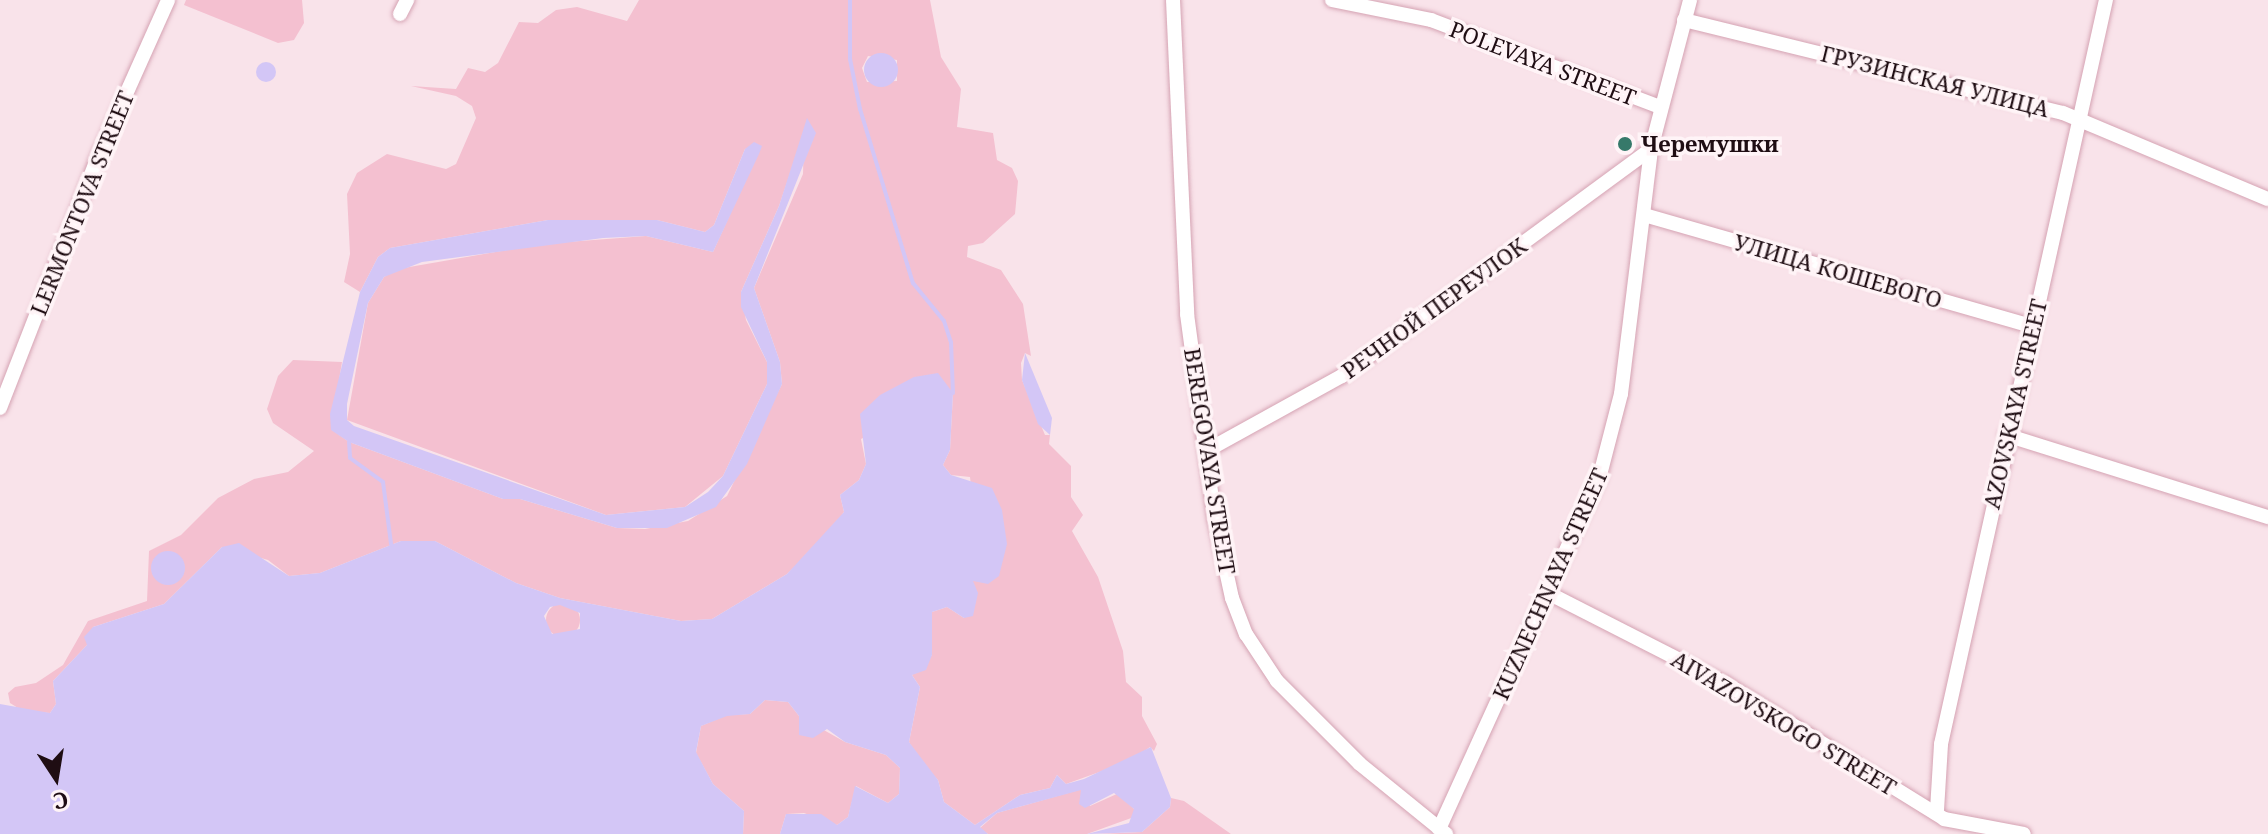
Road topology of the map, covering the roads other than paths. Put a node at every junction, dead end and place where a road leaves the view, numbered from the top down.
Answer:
1 (168, 0) edge
2 (1173, 0) edge
3 (1332, 0) edge
4 (1690, 0) edge
5 (2106, 0) edge
6 (1684, 20) junction
7 (1660, 107) junction
8 (2080, 123) junction
9 (1651, 149) junction
10 (2268, 199) edge
11 (1644, 215) junction
12 (2032, 326) junction
13 (0, 408) edge
14 (2006, 435) junction
15 (1206, 451) junction
16 (2268, 517) edge
17 (1548, 593) junction
18 (1941, 814) junction
19 (1443, 832) edge
20 (1940, 834) edge
21 (2024, 834) edge

1 - 13 street, LERMONTOVA STREET
2 - 15 street, BEREGOVAYA STREET
3 - 7 street, POLEVAYA STREET
4 - 6 street, KUZNECHNAYA STREET
5 - 8 street, AZOVSKAYA STREET
6 - 7 street, KUZNECHNAYA STREET
6 - 8 street, ГРУЗИНСКАЯ УЛИЦА
7 - 9 street, KUZNECHNAYA STREET
8 - 10 street, ГРУЗИНСКАЯ УЛИЦА
8 - 12 street, AZOVSKAYA STREET
9 - 11 street, KUZNECHNAYA STREET
9 - 15 street, РЕЧНОЙ ПЕРЕУЛОК
11 - 12 street, УЛИЦА КОШЕВОГО
11 - 17 street, KUZNECHNAYA STREET
12 - 14 street, AZOVSKAYA STREET
14 - 16 street
14 - 18 street, AZOVSKAYA STREET
15 - 19 street, BEREGOVAYA STREET
17 - 18 street, AIVAZOVSKOGO STREET
17 - 19 street, KUZNECHNAYA STREET
18 - 20 street, AZOVSKAYA STREET
18 - 21 street, AIVAZOVSKOGO STREET

